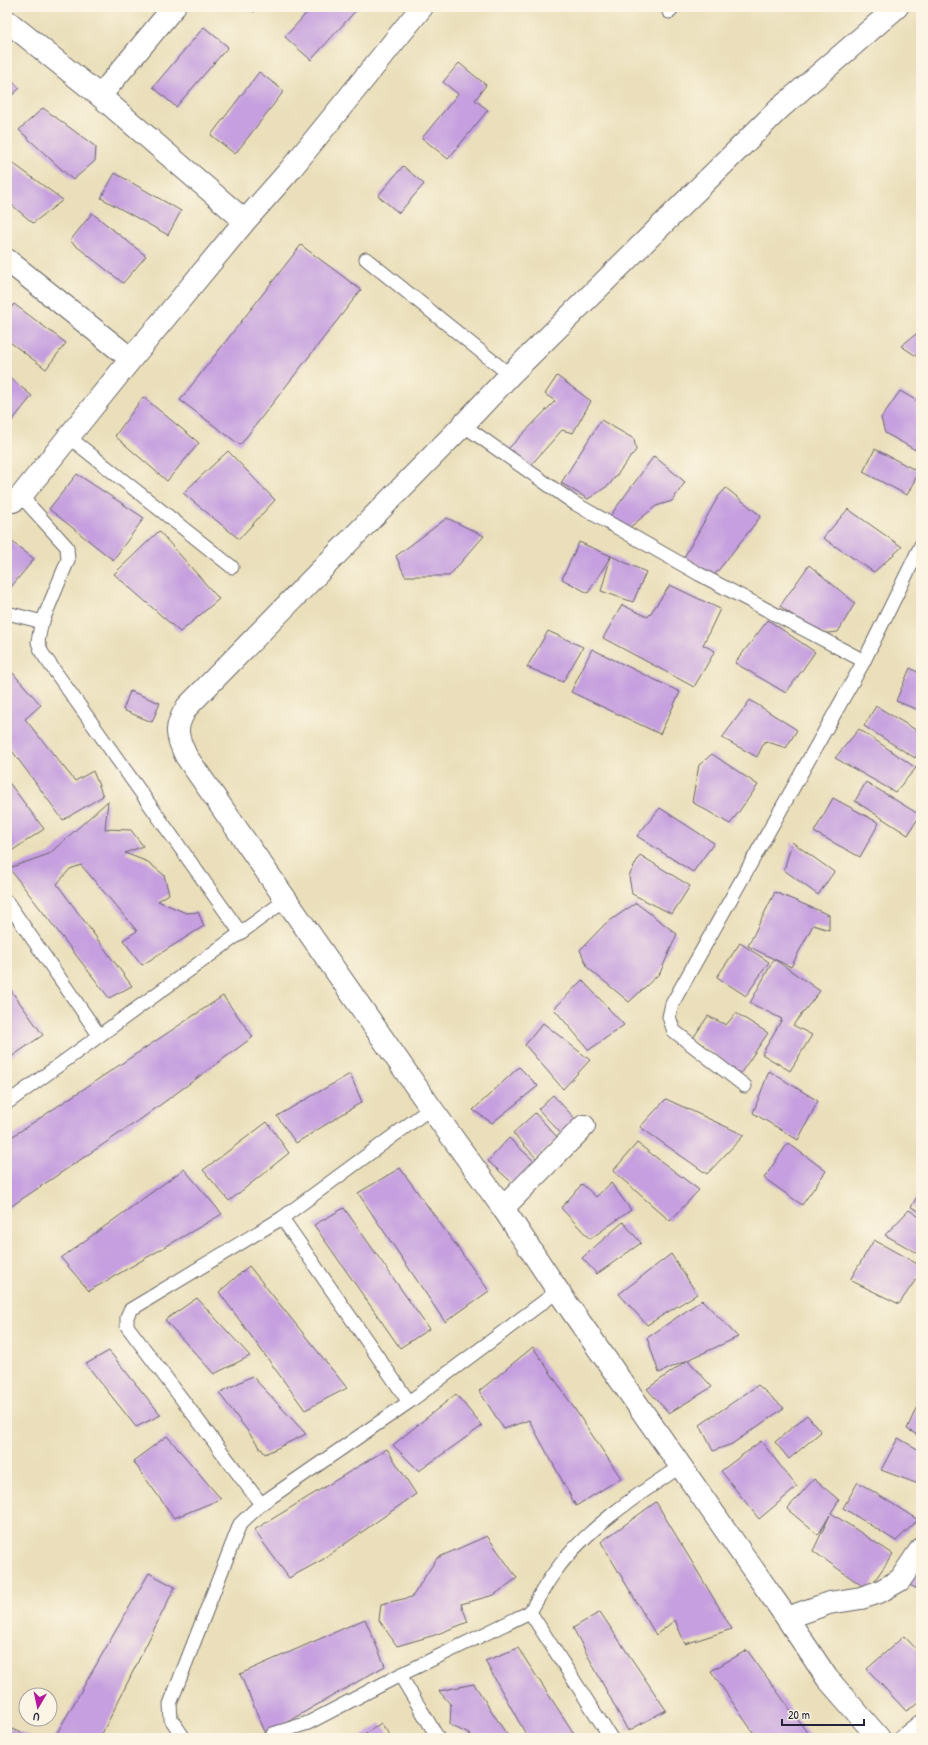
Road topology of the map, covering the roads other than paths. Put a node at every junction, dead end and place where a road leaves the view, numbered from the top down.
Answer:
1 (174, 7) edge
2 (422, 7) edge
3 (898, 7) edge
4 (7, 21) edge
5 (100, 96) junction
6 (245, 222) junction
7 (366, 258) dead end
8 (7, 260) edge
9 (131, 359) junction
10 (510, 375) junction
11 (463, 425) junction
12 (70, 438) junction
13 (14, 498) edge
14 (921, 545) edge
15 (232, 567) dead end
16 (7, 614) edge
17 (43, 622) junction
18 (864, 661) junction
19 (287, 899) junction
20 (7, 902) edge
21 (240, 932) junction
22 (99, 1035) junction
23 (745, 1086) dead end
24 (7, 1102) edge
25 (431, 1108) junction
26 (584, 1126) dead end
27 (503, 1208) junction
28 (282, 1218) junction
29 (558, 1291) junction
30 (409, 1402) junction
31 (681, 1466) junction
32 (261, 1504) junction
33 (921, 1548) edge
34 (530, 1612) junction
35 (787, 1618) junction
36 (400, 1675) junction
37 (921, 1726) edge
38 (184, 1738) edge
39 (272, 1738) edge
40 (438, 1738) edge
41 (611, 1738) edge
42 (879, 1738) edge
43 (906, 1738) edge

1 - 5 street
2 - 6 street
3 - 10 street
4 - 5 street
5 - 6 street
6 - 9 street
7 - 10 lane
8 - 9 street
9 - 12 street
10 - 11 street
11 - 18 lane
11 - 19 street
12 - 13 street
12 - 15 lane
13 - 17 lane
14 - 18 lane
16 - 17 lane
17 - 21 lane
18 - 23 lane
19 - 21 lane
19 - 25 street
20 - 22 lane
21 - 22 lane
22 - 24 lane
25 - 27 street
25 - 28 lane
26 - 27 street
27 - 29 street
28 - 30 lane
28 - 32 lane
29 - 30 lane
29 - 31 street
30 - 32 lane
31 - 34 lane
31 - 35 street
32 - 38 lane
33 - 35 street
34 - 36 lane
34 - 41 lane
35 - 42 street
36 - 39 lane
36 - 40 lane
37 - 43 street

